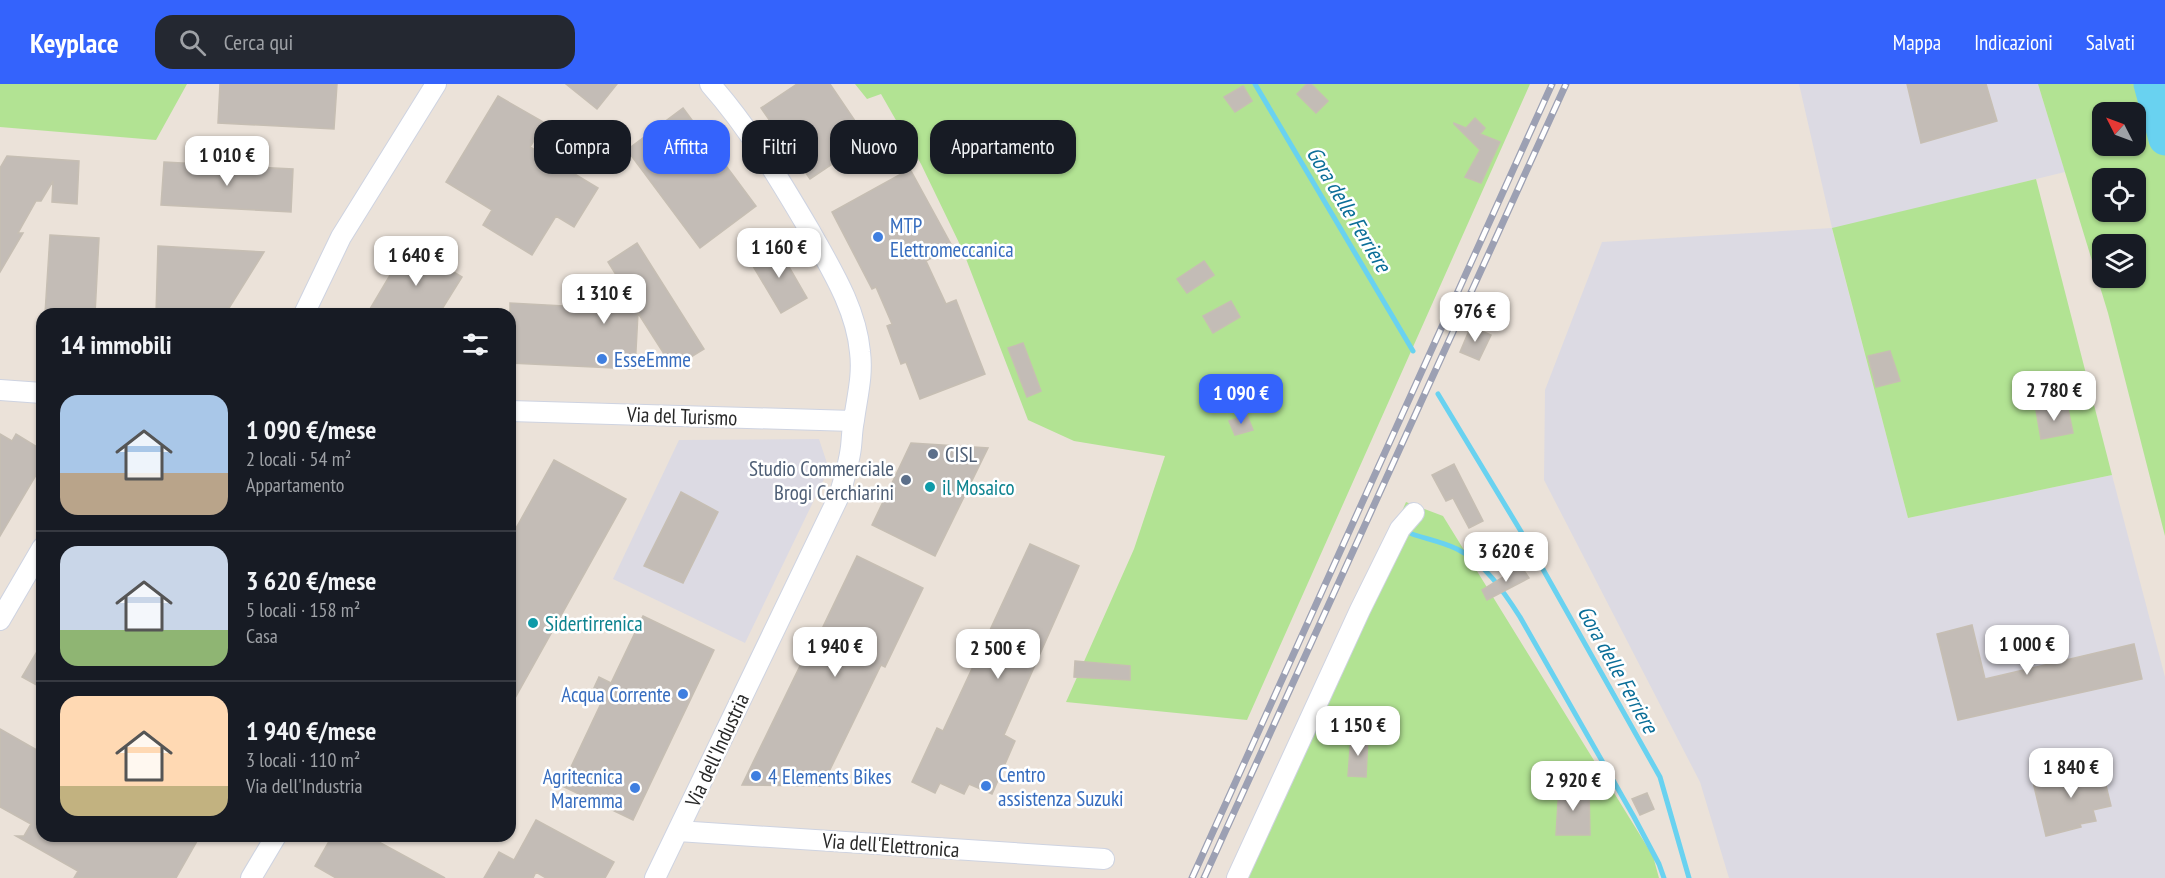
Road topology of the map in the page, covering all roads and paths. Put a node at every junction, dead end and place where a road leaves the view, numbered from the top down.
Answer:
1 (436, 84) edge
2 (710, 84) edge
3 (307, 308) edge
4 (0, 390) edge
5 (36, 393) edge
6 (516, 411) edge
7 (853, 421) junction
8 (1414, 513) dead end
9 (36, 558) edge
10 (0, 620) edge
11 (678, 831) junction
12 (272, 842) edge
13 (1104, 859) dead end
14 (251, 878) edge
15 (655, 878) edge
16 (1237, 878) edge

1 - 3 street
2 - 7 street, Via dell'Industria
4 - 5 street
6 - 7 street, Via del Turismo
7 - 11 street, Via dell'Industria
8 - 16 street
9 - 10 street
11 - 13 street, Via dell'Elettronica
11 - 15 street, Via dell'Industria
12 - 14 street

